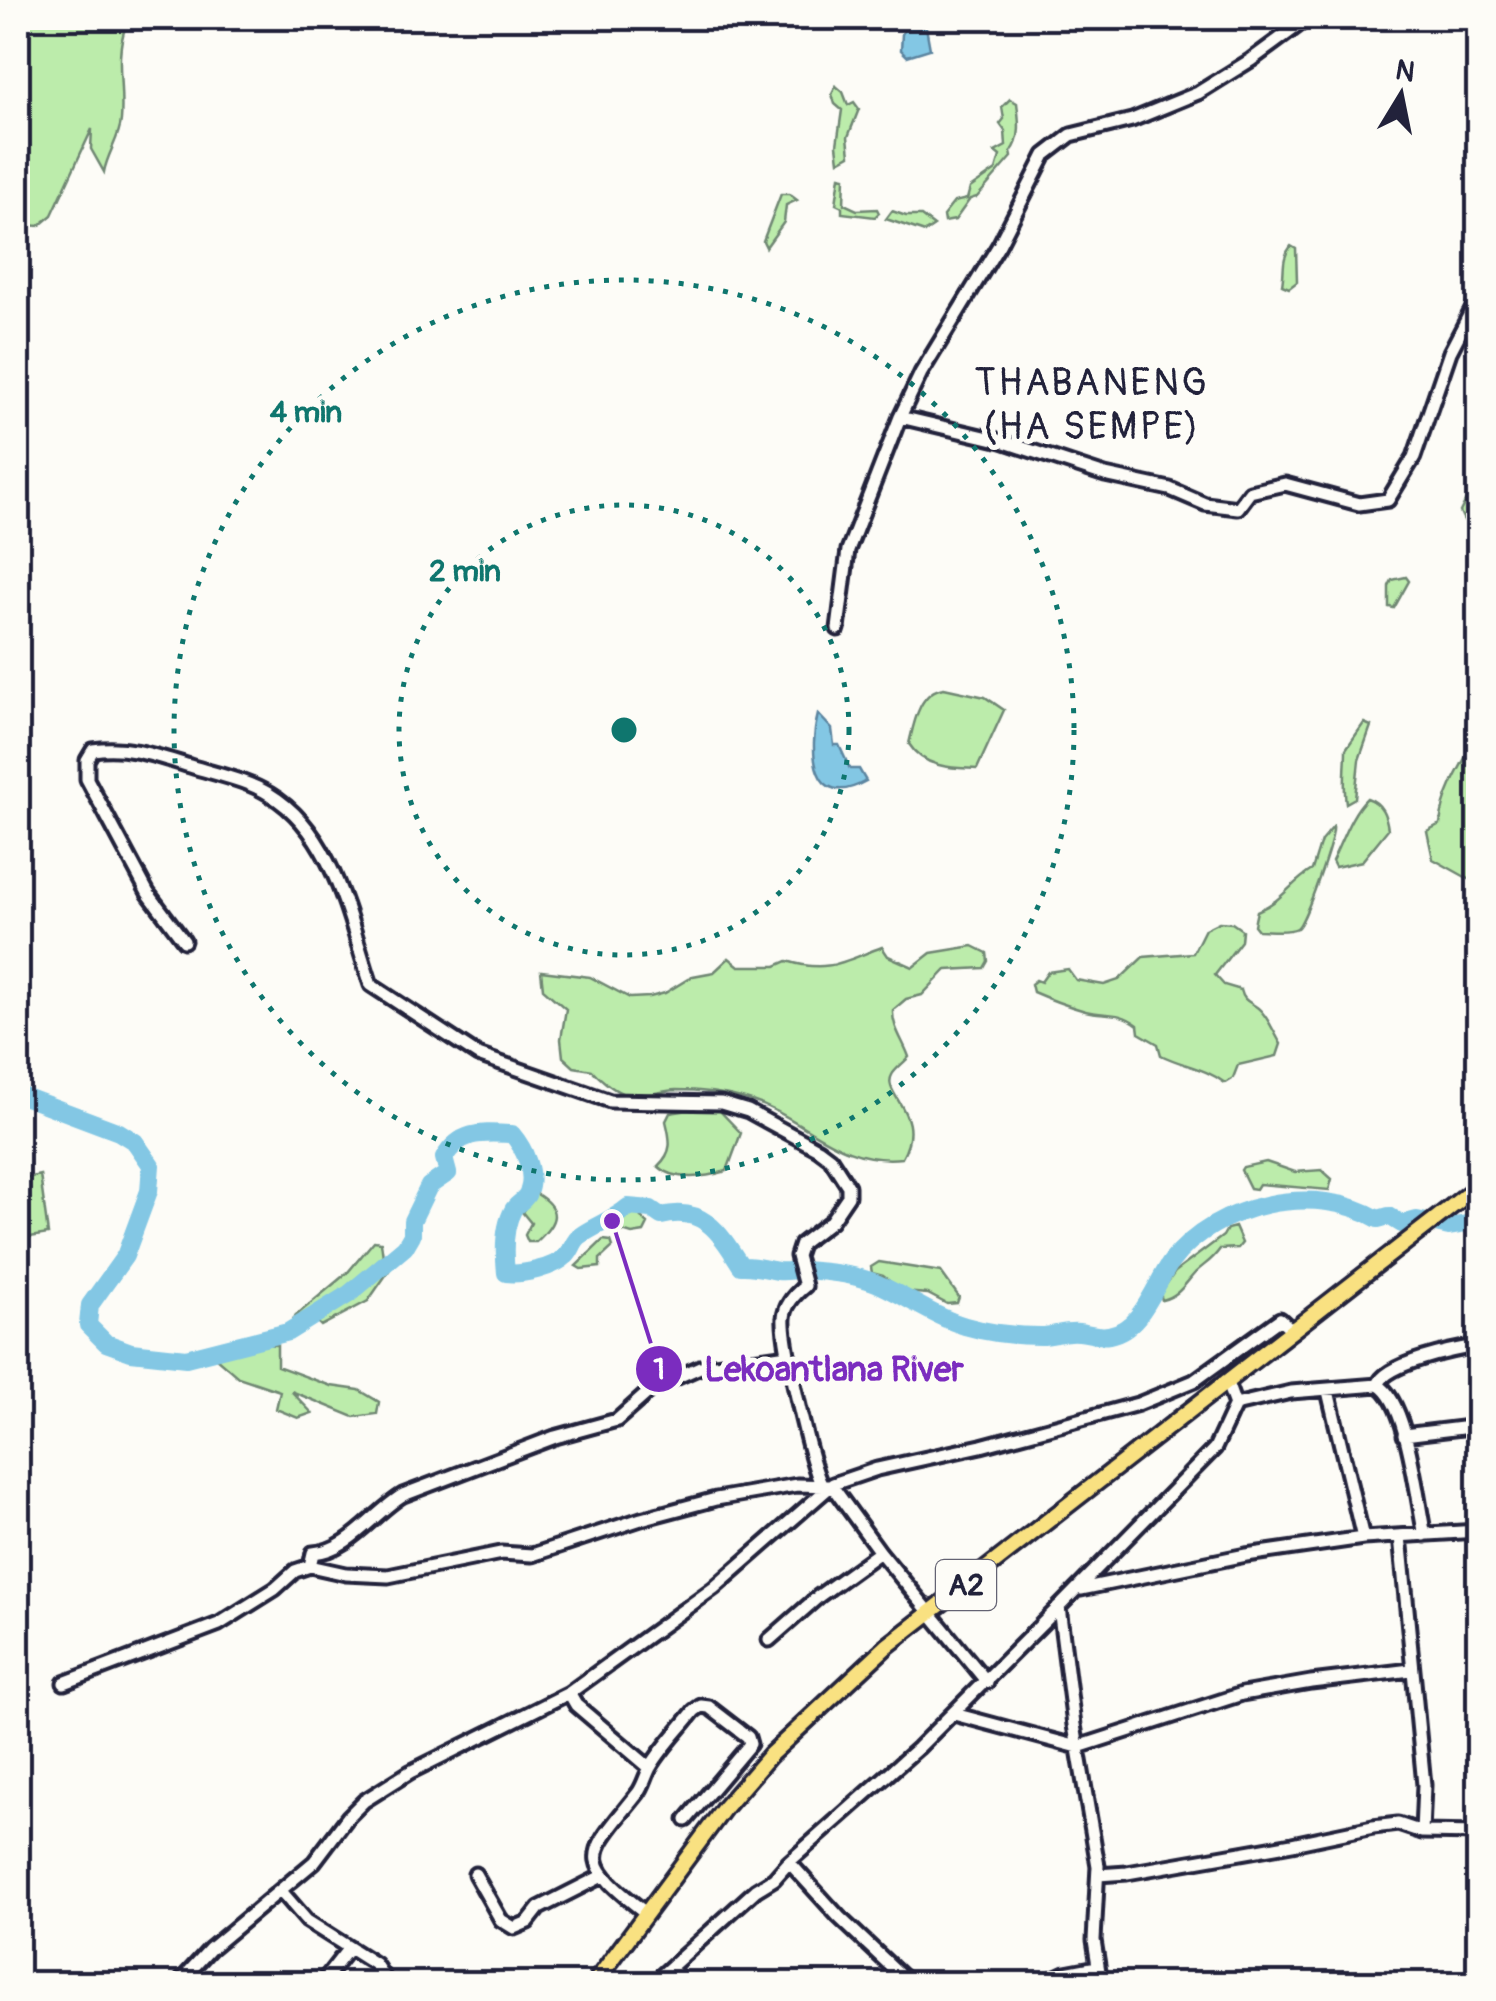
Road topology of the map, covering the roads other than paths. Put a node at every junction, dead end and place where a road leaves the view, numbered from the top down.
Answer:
1 (1308, 18) edge
2 (1478, 298) edge
3 (900, 417) junction
4 (838, 629) dead end
5 (184, 941) dead end
6 (1478, 1186) edge
7 (1293, 1331) junction
8 (1478, 1346) edge
9 (788, 1354) junction
10 (1227, 1383) junction
11 (1378, 1385) junction
12 (1328, 1391) junction
13 (1235, 1406) junction
14 (1478, 1426) edge
15 (1404, 1435) junction
16 (827, 1486) junction
17 (1478, 1531) edge
18 (1424, 1535) junction
19 (1400, 1536) junction
20 (1363, 1538) junction
21 (880, 1552) junction
22 (310, 1566) junction
23 (1080, 1589) junction
24 (1060, 1607) junction
25 (931, 1613) junction
26 (769, 1640) dead end
27 (1411, 1670) junction
28 (987, 1682) junction
29 (64, 1683) dead end
30 (569, 1692) junction
31 (954, 1714) junction
32 (1078, 1747) junction
33 (650, 1768) junction
34 (686, 1820) dead end
35 (1422, 1832) junction
36 (1478, 1834) edge
37 (789, 1862) junction
38 (475, 1874) dead end
39 (1098, 1874) junction
40 (604, 1875) junction
41 (281, 1891) junction
42 (646, 1912) junction
43 (349, 1948) junction
44 (1097, 1967) junction
45 (671, 1969) junction
46 (178, 1984) edge
47 (321, 1984) edge
48 (388, 1984) edge
49 (594, 1984) edge
50 (652, 1984) edge
51 (685, 1984) edge
52 (910, 1984) edge
53 (1041, 1984) edge
54 (1101, 1984) edge

1 - 3 street
2 - 3 street
3 - 4 street
5 - 9 street
6 - 7 main road, A2
7 - 10 main road, A2
7 - 16 street
8 - 11 street
9 - 16 street
9 - 22 street
10 - 13 street
10 - 25 main road, A2
11 - 12 street
11 - 15 street
12 - 13 street
12 - 20 street
13 - 23 street
14 - 15 street
15 - 18 street
16 - 21 street
16 - 22 street
16 - 30 street
17 - 18 street
18 - 19 street
19 - 20 street
19 - 27 street
20 - 23 street
21 - 25 street
21 - 26 street
22 - 29 street
23 - 24 street
24 - 28 street
24 - 32 street
25 - 28 street
25 - 42 main road, A2
27 - 32 street
27 - 35 street
28 - 31 street
30 - 33 street
30 - 41 street
31 - 32 street
31 - 37 street
32 - 39 street
33 - 34 street
33 - 40 street
35 - 36 street
35 - 39 street
37 - 45 street
37 - 52 street
38 - 40 street
39 - 44 street
40 - 42 street
41 - 43 street
41 - 46 street
42 - 49 main road, A2
43 - 47 street
43 - 48 street
44 - 53 street
44 - 54 street
45 - 50 street
45 - 51 street

